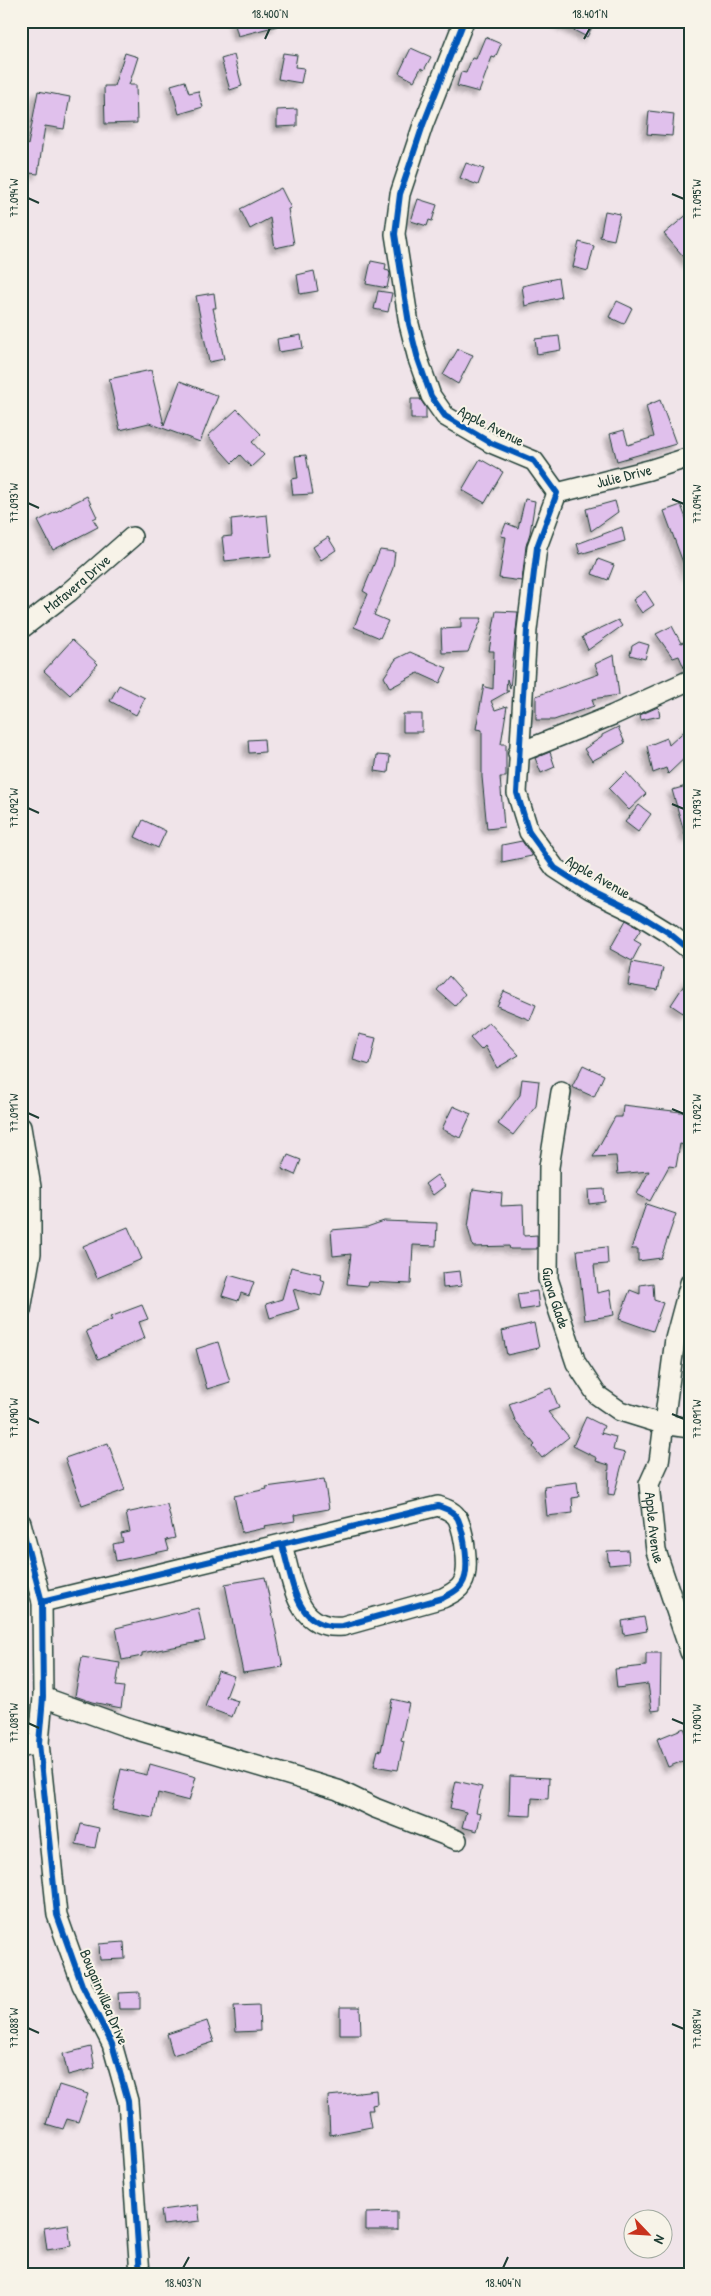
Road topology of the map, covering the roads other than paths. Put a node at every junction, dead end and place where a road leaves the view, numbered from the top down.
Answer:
1 (464, 21) edge
2 (690, 457) edge
3 (557, 493) junction
4 (132, 537) dead end
5 (21, 629) edge
6 (690, 680) edge
7 (518, 753) junction
8 (690, 950) edge
9 (562, 1092) dead end
10 (21, 1127) edge
11 (690, 1283) edge
12 (21, 1310) edge
13 (662, 1424) junction
14 (690, 1428) edge
15 (21, 1523) edge
16 (282, 1545) junction
17 (42, 1602) junction
18 (690, 1652) edge
19 (42, 1697) junction
20 (30, 1746) edge
21 (457, 1840) dead end
22 (140, 2275) edge

1 - 3 street, Apple Avenue
2 - 3 street, Julie Drive
3 - 7 street, Apple Avenue
4 - 5 street, Matavera Drive
6 - 7 street
7 - 8 street, Apple Avenue
9 - 13 street, Guava Glade
10 - 12 street
11 - 13 street, Apple Avenue
13 - 14 street, Guava Glade
13 - 18 street, Apple Avenue
15 - 17 street, Bougainvillea Drive
16 - 16 street
16 - 17 street
17 - 19 street, Bougainvillea Drive
19 - 20 street, Bougainvillea Drive
19 - 21 street
20 - 22 street, Bougainvillea Drive

